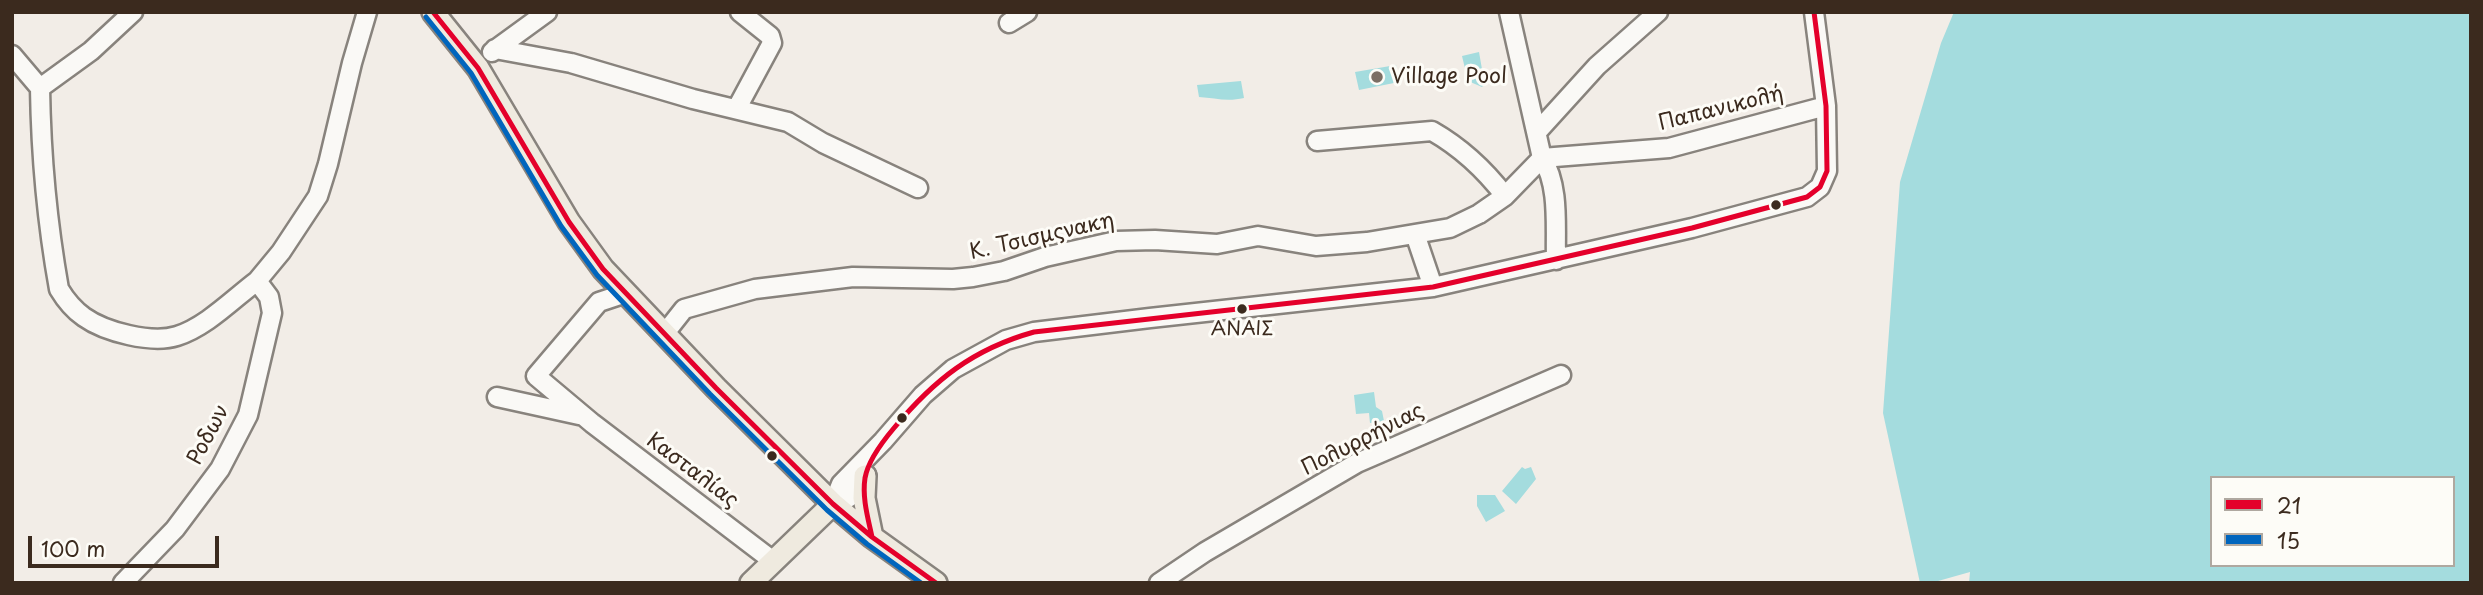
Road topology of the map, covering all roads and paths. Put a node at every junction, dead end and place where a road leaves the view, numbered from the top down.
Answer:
1 (133, 12) edge
2 (367, 12) edge
3 (433, 12) edge
4 (547, 12) edge
5 (740, 12) edge
6 (1027, 12) edge
7 (1509, 12) edge
8 (1814, 12) edge
9 (1655, 13) edge
10 (1009, 23) dead end
11 (495, 49) junction
12 (12, 55) edge
13 (478, 68) junction
14 (40, 88) junction
15 (1826, 106) junction
16 (737, 108) junction
17 (1537, 132) junction
18 (1317, 141) dead end
19 (1542, 158) junction
20 (918, 188) dead end
21 (1505, 196) junction
22 (1415, 234) junction
23 (1556, 260) junction
24 (603, 269) junction
25 (258, 283) junction
26 (1433, 286) junction
27 (626, 293) junction
28 (599, 302) junction
29 (665, 333) junction
30 (1561, 375) dead end
31 (497, 397) dead end
32 (583, 416) junction
33 (883, 441) junction
34 (865, 476) junction
35 (832, 504) junction
36 (872, 537) junction
37 (773, 561) junction
38 (929, 581) edge
39 (123, 583) edge
40 (751, 583) edge
41 (1159, 583) edge

1 - 14 street
2 - 25 street
3 - 13 main road
4 - 11 street
5 - 16 street
6 - 10 street
7 - 17 street
8 - 15 street
9 - 17 street
11 - 13 street
11 - 16 street
12 - 14 street
13 - 24 main road
14 - 25 street
15 - 19 street, Παπανικολή
15 - 23 street
16 - 20 street
17 - 19 street
18 - 21 street
19 - 21 street, Κ. Τσισμςνακη
19 - 23 street
21 - 22 street, Κ. Τσισμςνακη
22 - 26 street
22 - 29 street, Κ. Τσισμςνακη
23 - 26 street
24 - 27 main road
24 - 28 street
25 - 39 street, Ροδων
26 - 33 street
27 - 28 street
27 - 29 main road
28 - 32 street, Κασταλίας
29 - 35 main road
30 - 41 street, Πολυρρήνιας
31 - 32 street, Κασταλίας
32 - 37 street, Κασταλίας
33 - 34 street
33 - 35 street
34 - 35 street
34 - 36 main road
35 - 36 main road
35 - 37 main road
36 - 38 main road
37 - 40 main road

